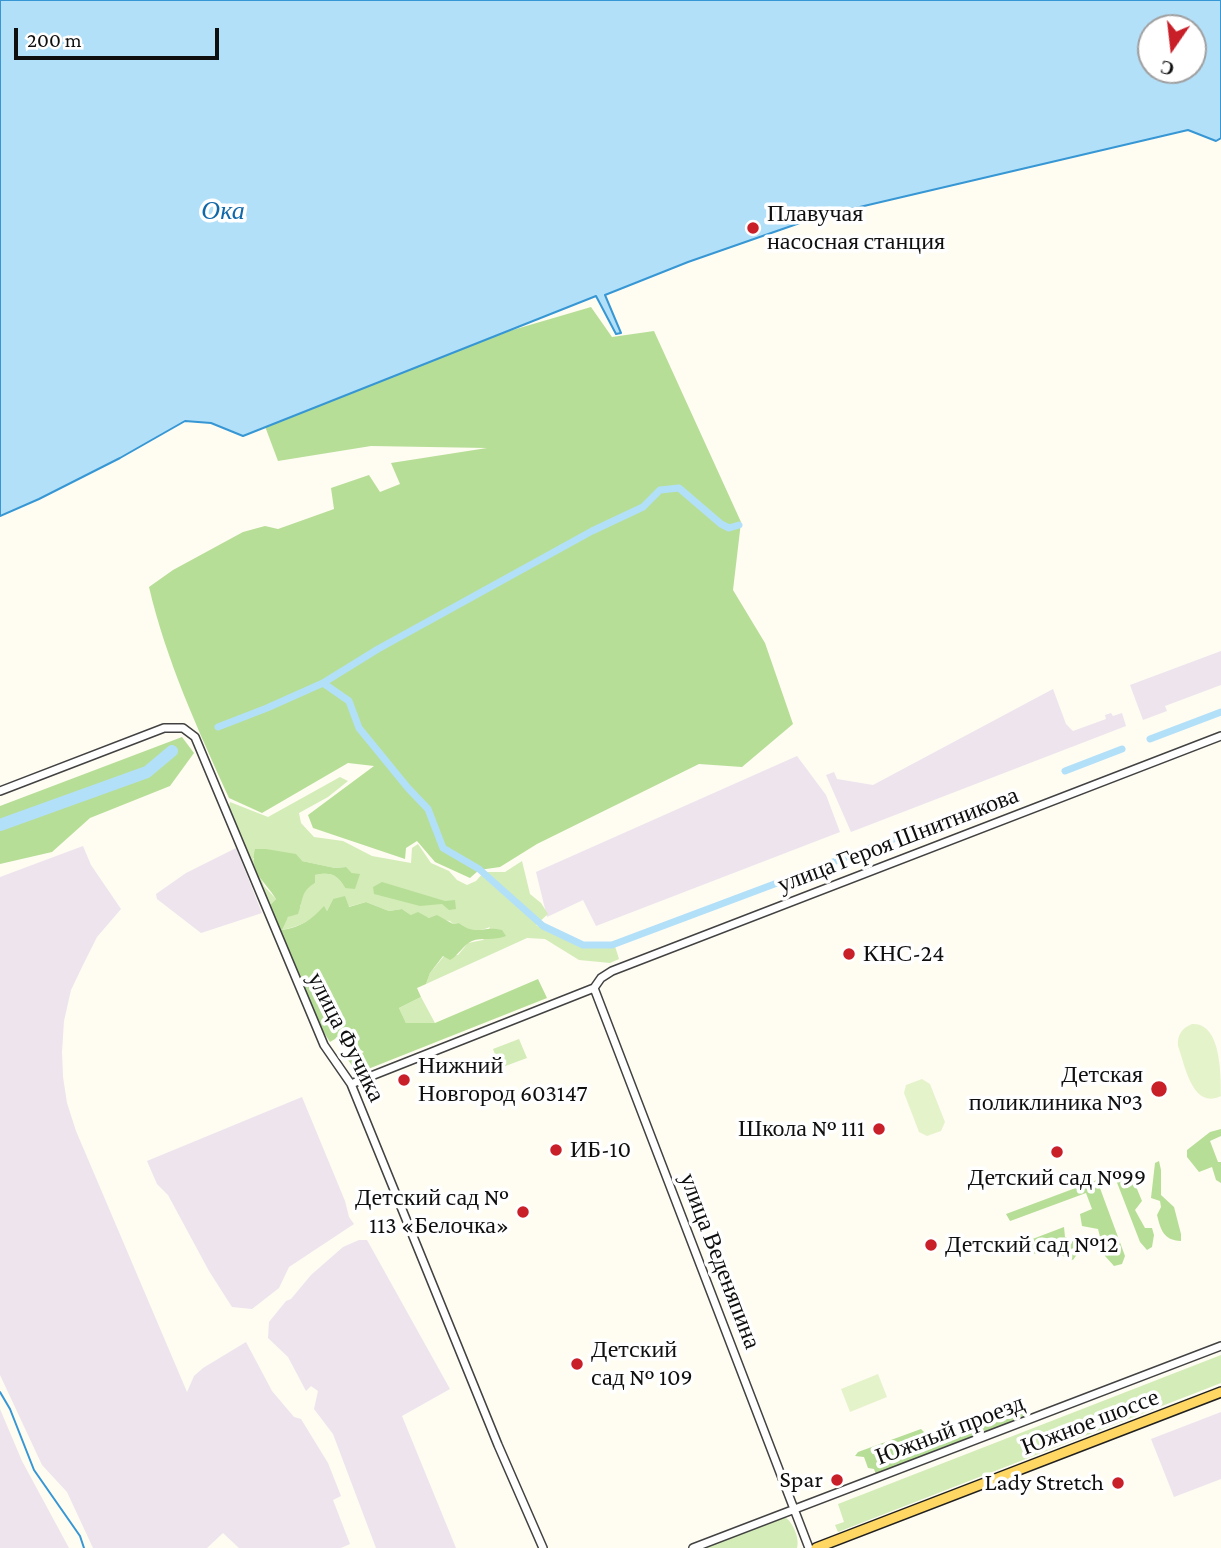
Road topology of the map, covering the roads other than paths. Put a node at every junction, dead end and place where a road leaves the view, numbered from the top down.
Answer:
1 (1221, 736) edge
2 (0, 791) edge
3 (594, 988) junction
4 (351, 1084) junction
5 (1221, 1346) edge
6 (1221, 1392) edge
7 (794, 1509) junction
8 (544, 1548) edge
9 (693, 1548) edge
10 (809, 1548) edge
11 (817, 1548) edge

1 - 3 street, улица Героя Шнитникова
2 - 4 street, улица Фучика
3 - 4 street, улица Героя Шнитникова
3 - 7 street, улица Веденяпина
4 - 8 street, улица Фучика
5 - 7 street, Южный проезд
6 - 11 main road, Южное шоссе
7 - 9 street, Южный проезд
7 - 10 street, улица Веденяпина

